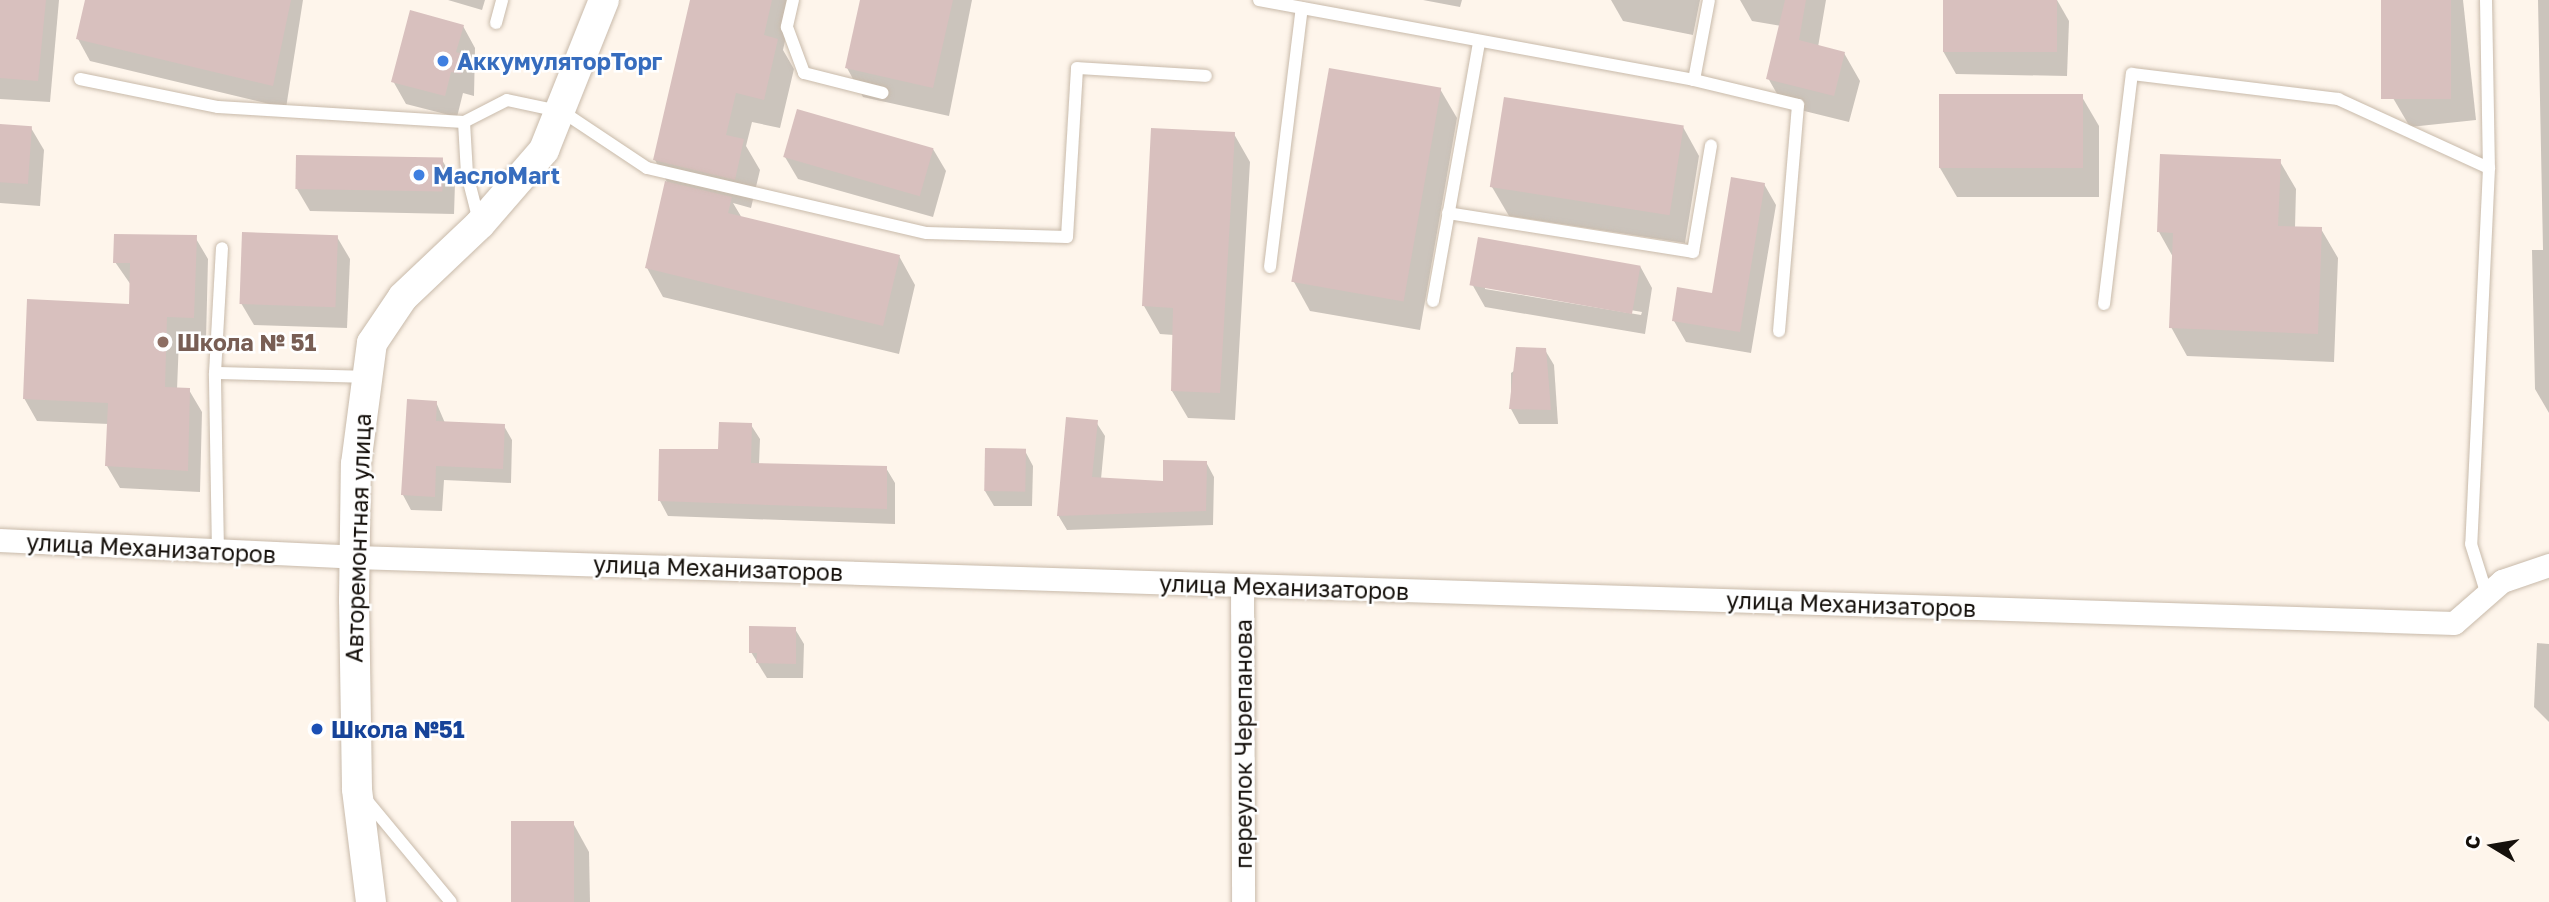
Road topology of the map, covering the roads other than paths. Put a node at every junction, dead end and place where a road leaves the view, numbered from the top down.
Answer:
1 (502, 0) edge
2 (604, 0) edge
3 (793, 0) edge
4 (1259, 0) edge
5 (1709, 0) edge
6 (2486, 0) edge
7 (1302, 8) junction
8 (496, 23) dead end
9 (1479, 43) junction
10 (1206, 76) dead end
11 (80, 79) dead end
12 (1694, 80) junction
13 (883, 93) dead end
14 (563, 112) junction
15 (464, 122) junction
16 (1711, 146) dead end
17 (2489, 168) junction
18 (1448, 213) junction
19 (480, 224) junction
20 (222, 248) dead end
21 (1270, 267) dead end
22 (1433, 301) dead end
23 (2104, 304) dead end
24 (1779, 331) dead end
25 (215, 373) junction
26 (365, 377) junction
27 (0, 540) edge
28 (218, 552) junction
29 (355, 557) junction
30 (2549, 565) edge
31 (1242, 586) junction
32 (2487, 595) junction
33 (357, 789) junction
34 (371, 902) edge
35 (451, 902) edge
36 (1243, 902) edge

1 - 8 lane
2 - 14 street, Авторемонтная улица
3 - 13 lane
4 - 7 lane
5 - 12 lane
6 - 17 lane
7 - 9 lane
7 - 21 lane
9 - 12 lane
9 - 18 lane
10 - 14 lane
11 - 15 lane
12 - 24 lane
14 - 15 lane
14 - 19 street, Авторемонтная улица
15 - 19 lane
16 - 18 lane
17 - 23 lane
17 - 32 lane
18 - 22 lane
19 - 26 street, Авторемонтная улица
20 - 25 lane
25 - 26 lane
25 - 28 lane
26 - 29 street, Авторемонтная улица
27 - 28 street, улица Механизаторов
28 - 29 street, улица Механизаторов
29 - 31 street, улица Механизаторов
29 - 33 street, Авторемонтная улица
30 - 32 street, улица Механизаторов
31 - 32 street, улица Механизаторов
31 - 36 street, переулок Черепанова
33 - 34 street, Авторемонтная улица
33 - 35 lane

